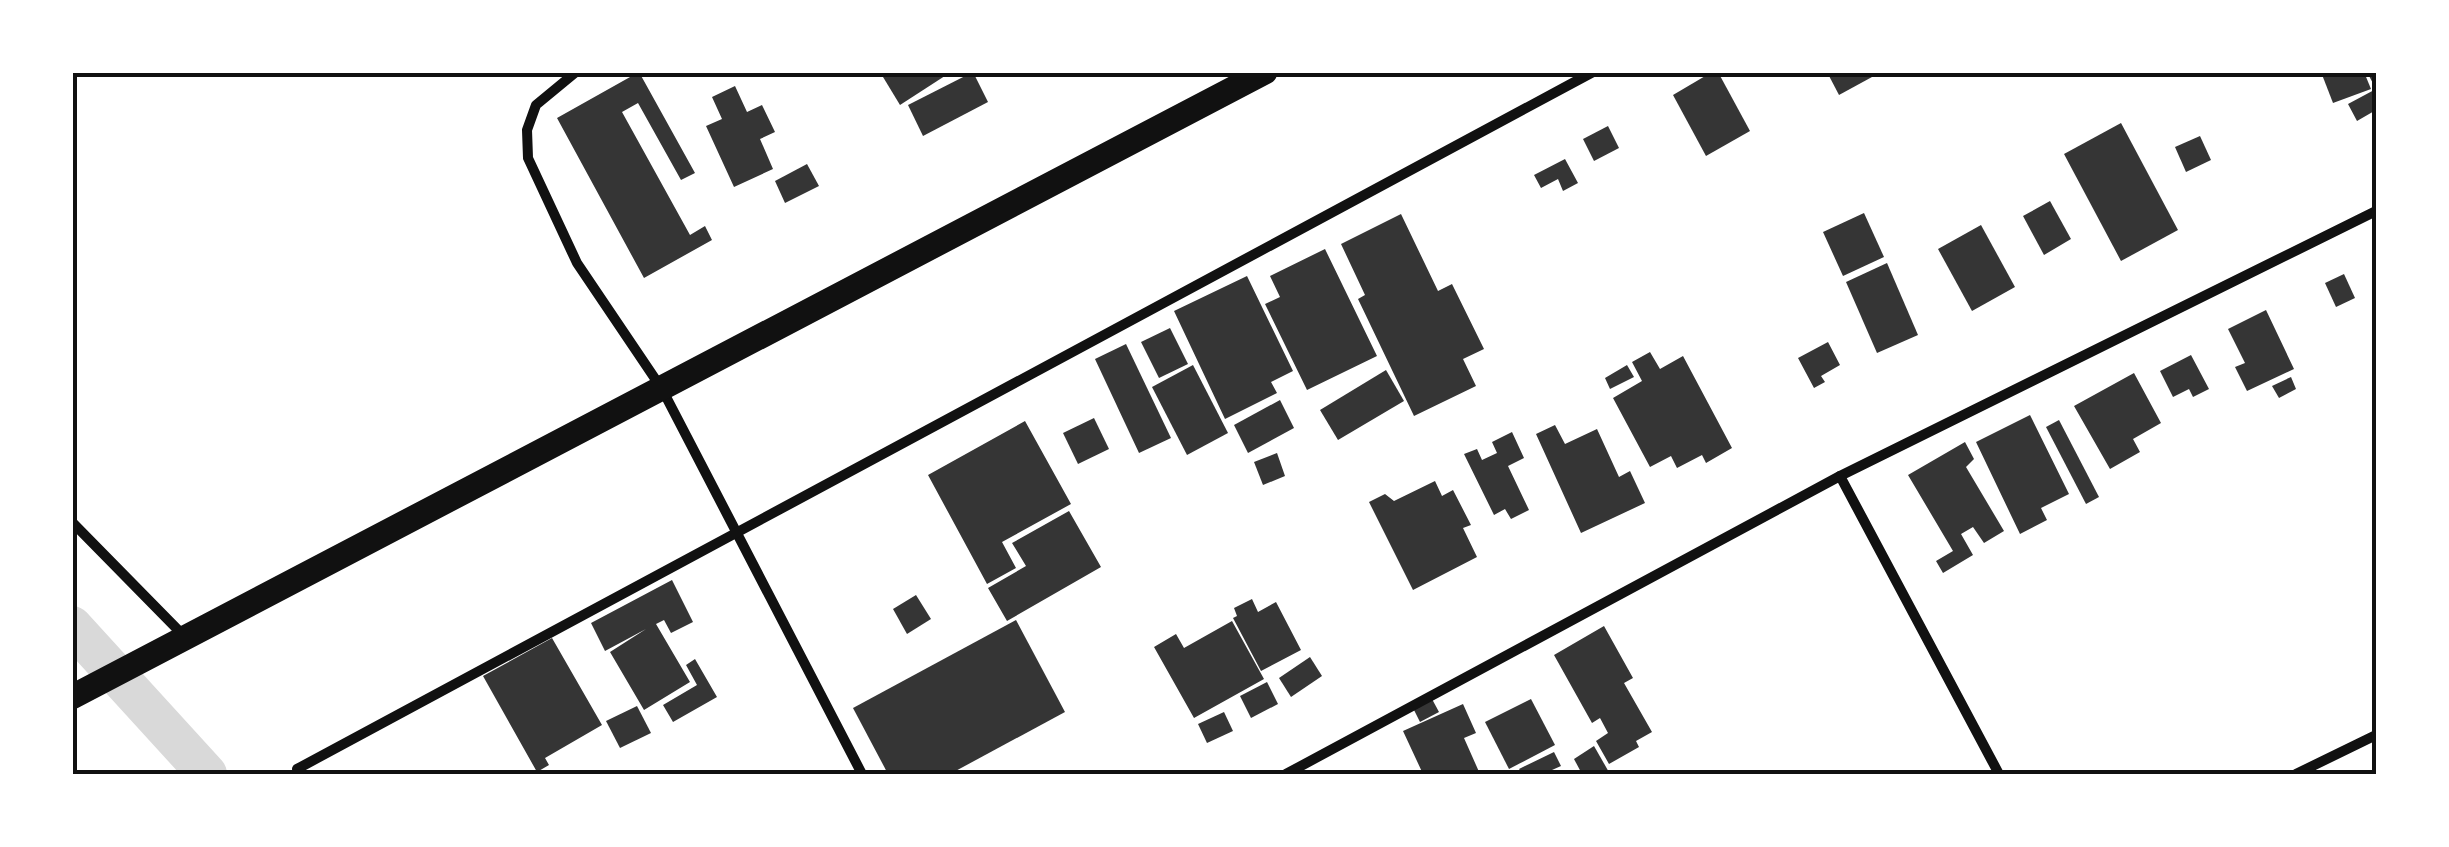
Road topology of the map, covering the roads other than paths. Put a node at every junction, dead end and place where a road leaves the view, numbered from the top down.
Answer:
1 (576, 72) edge
2 (1265, 72) edge
3 (1593, 72) edge
4 (2376, 211) edge
5 (662, 389) junction
6 (1840, 476) junction
7 (72, 522) edge
8 (736, 532) junction
9 (184, 636) junction
10 (80, 693) edge
11 (2376, 734) edge
12 (303, 774) edge
13 (862, 774) edge
14 (1286, 774) edge
15 (1999, 774) edge
16 (2296, 774) edge

1 - 5 street
2 - 5 main road
3 - 8 street
4 - 6 street
5 - 8 street
5 - 9 main road
6 - 14 street
6 - 15 street
7 - 9 street
8 - 12 street
8 - 13 street
9 - 10 main road
11 - 16 street

